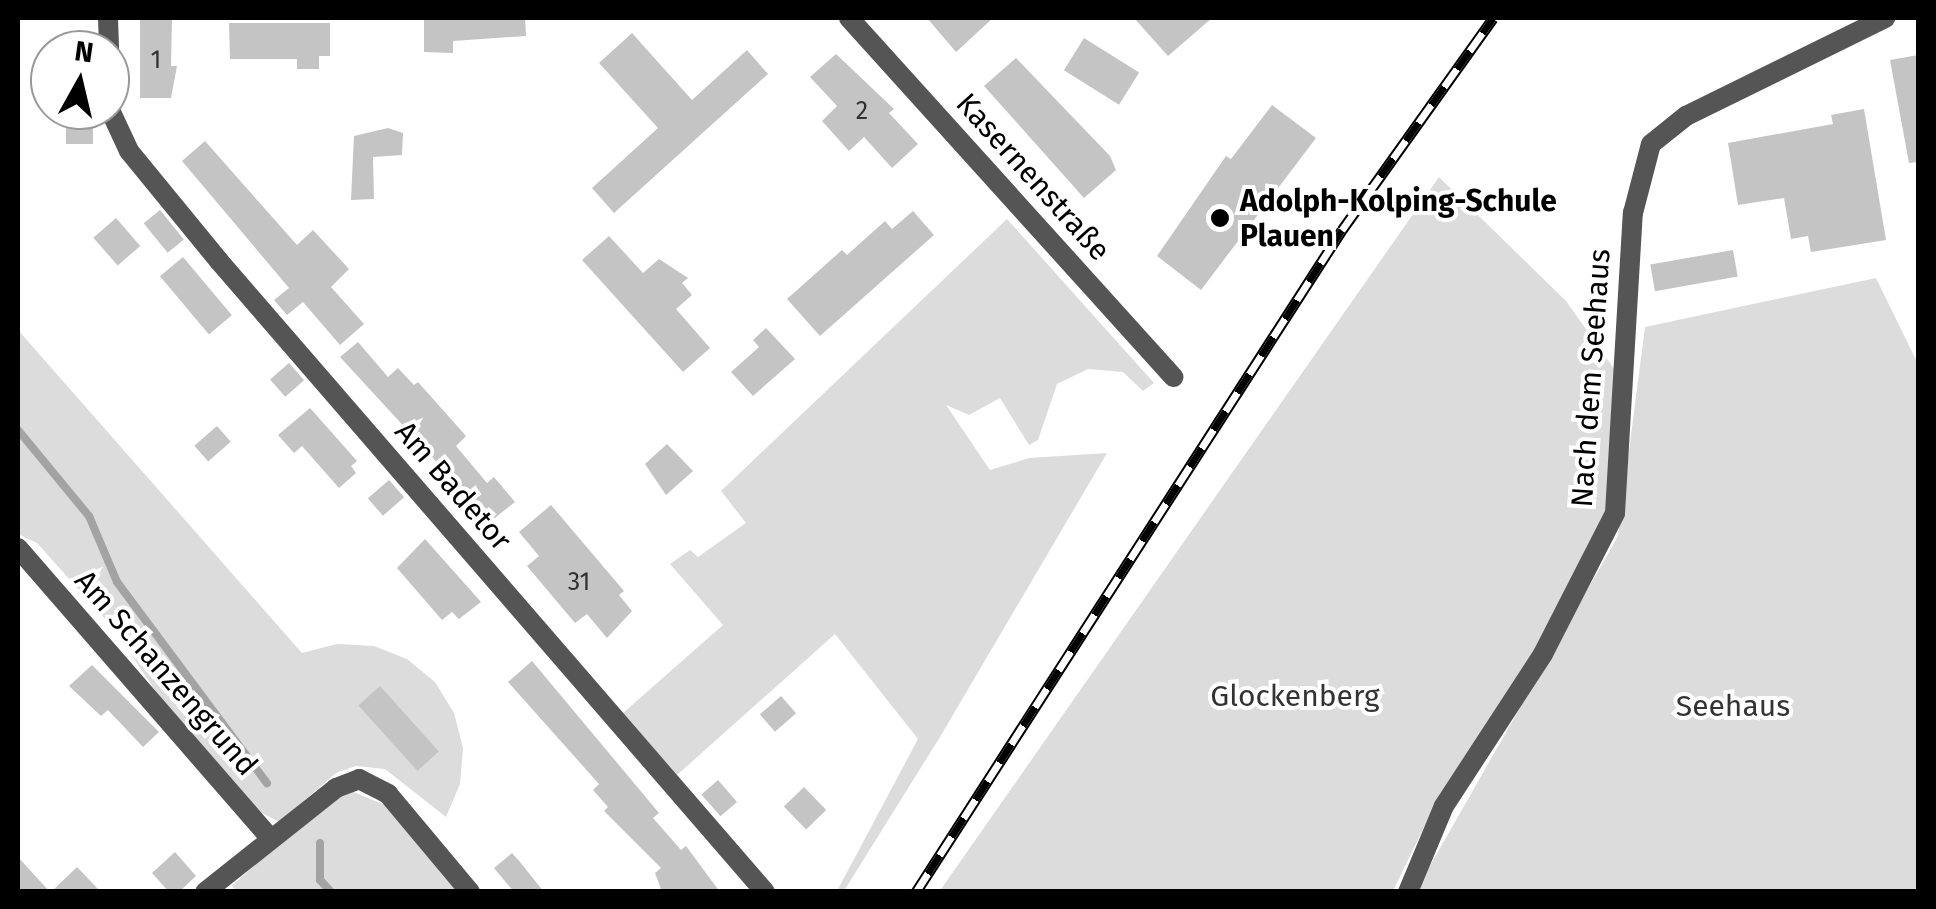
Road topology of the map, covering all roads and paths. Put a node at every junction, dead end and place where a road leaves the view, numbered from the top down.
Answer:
1 (849, 18) edge
2 (1885, 18) edge
3 (119, 130) edge
4 (1173, 377) dead end
5 (18, 548) edge
6 (269, 837) junction
7 (206, 892) edge
8 (470, 892) edge
9 (765, 892) edge
10 (1408, 892) edge

1 - 4 street, Kasernenstraße
2 - 10 street, Nach dem Seehaus
3 - 9 street, Am Badetor
5 - 6 street, Am Schanzengrund
6 - 7 street
6 - 8 street

